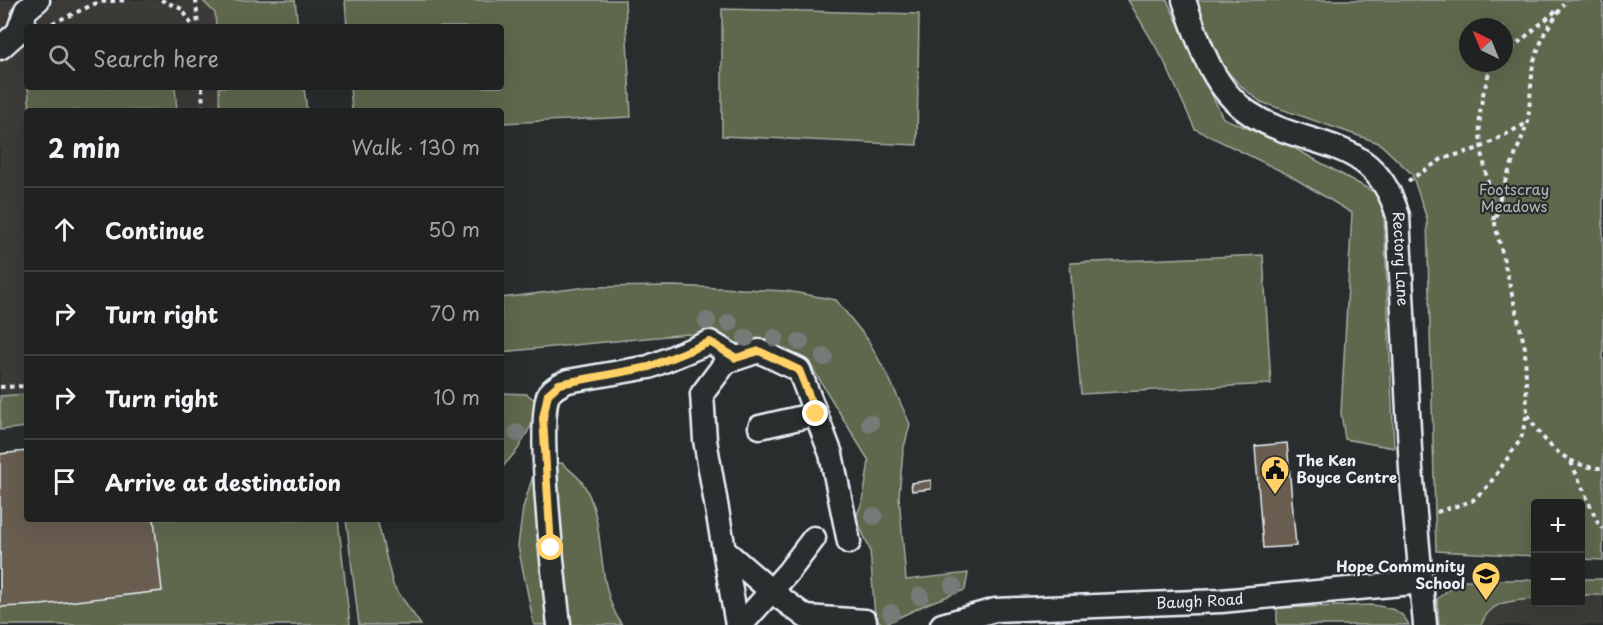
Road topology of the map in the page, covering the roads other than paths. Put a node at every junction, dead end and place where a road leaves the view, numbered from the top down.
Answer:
1 (38, 0) edge
2 (1184, 0) edge
3 (0, 48) edge
4 (736, 358) junction
5 (816, 414) junction
6 (760, 427) dead end
7 (814, 538) dead end
8 (849, 542) dead end
9 (726, 552) junction
10 (1423, 582) junction
11 (771, 591) junction
12 (865, 621) dead end
13 (834, 623) edge
14 (559, 625) edge
15 (738, 625) edge
16 (942, 625) edge
17 (1425, 625) edge

1 - 3 street
2 - 10 street, Rectory Lane
4 - 5 street
4 - 9 street
4 - 14 street
5 - 6 street
5 - 8 street
7 - 11 street
9 - 11 street
9 - 15 street
10 - 16 street, Baugh Road
10 - 17 street, Rectory Lane
11 - 13 street
11 - 15 street
12 - 13 street

